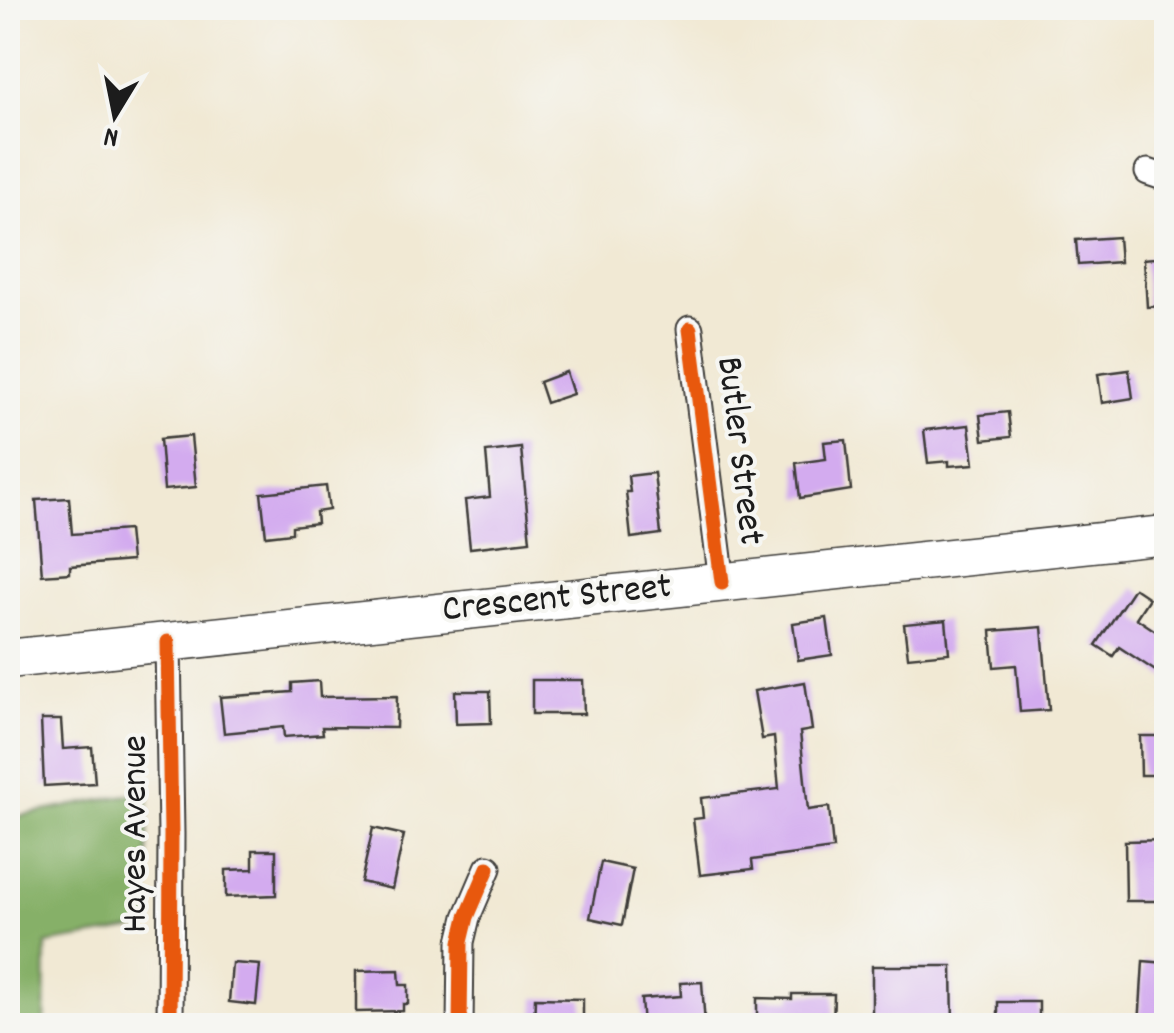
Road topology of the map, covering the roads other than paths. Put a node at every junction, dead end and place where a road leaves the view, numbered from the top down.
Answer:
1 (690, 330) dead end
2 (1166, 535) edge
3 (722, 582) junction
4 (168, 642) junction
5 (8, 660) edge
6 (488, 868) dead end
7 (170, 1026) edge
8 (460, 1026) edge

1 - 3 street, Butler Street
2 - 3 main road, Crescent Street
3 - 4 main road, Crescent Street
4 - 5 main road, Crescent Street
4 - 7 street, Hayes Avenue
6 - 8 street

